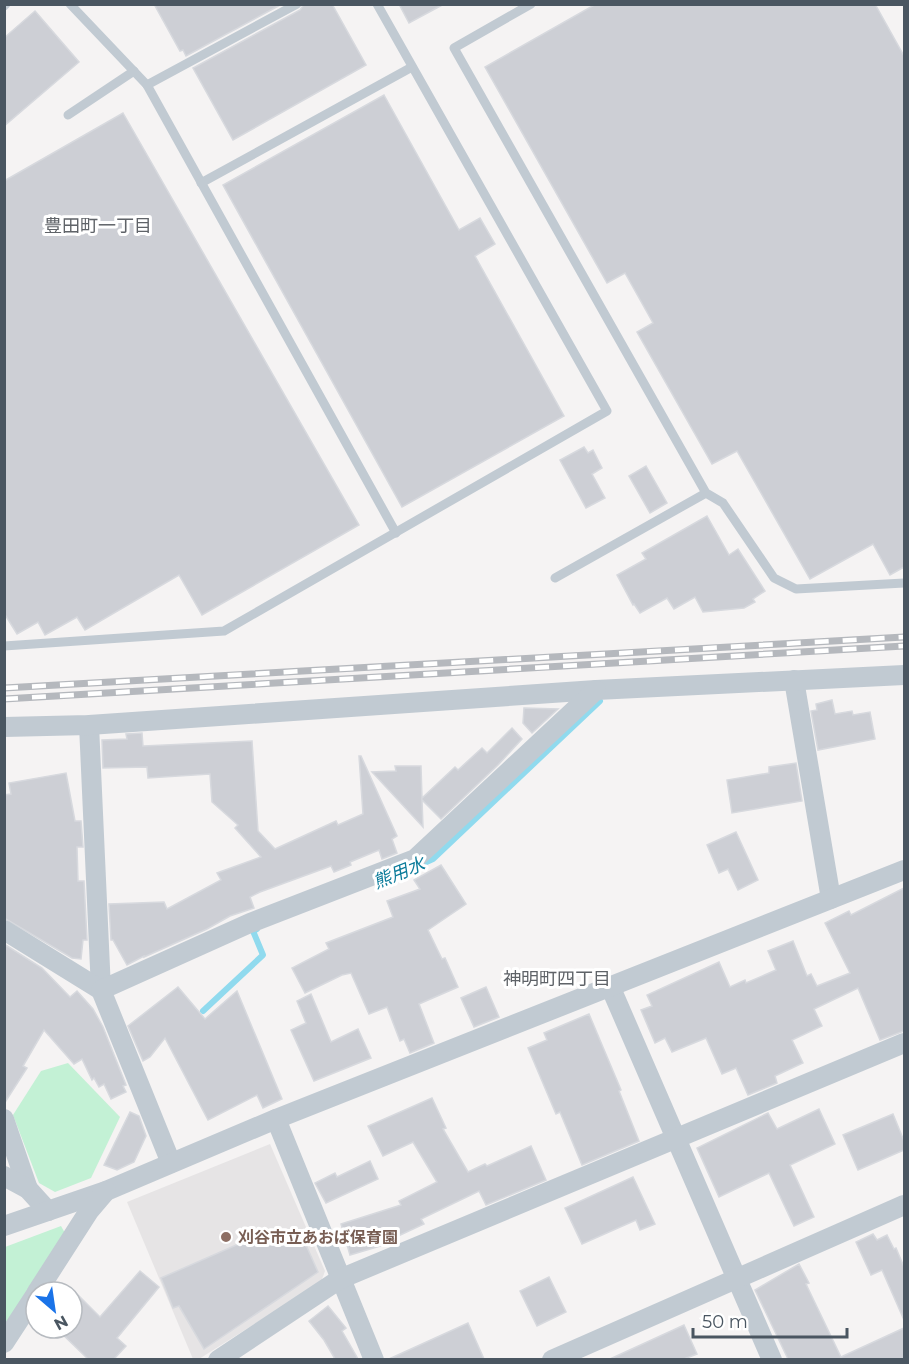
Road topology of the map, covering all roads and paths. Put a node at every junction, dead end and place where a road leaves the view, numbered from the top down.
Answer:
1 (70, 4) edge
2 (297, 4) edge
3 (377, 4) edge
4 (531, 4) edge
5 (412, 67) junction
6 (134, 71) junction
7 (147, 85) junction
8 (68, 116) dead end
9 (201, 183) junction
10 (706, 494) junction
11 (396, 533) junction
12 (555, 578) dead end
13 (904, 583) edge
14 (4, 646) edge
15 (904, 675) edge
16 (794, 680) junction
17 (596, 690) junction
18 (89, 725) junction
19 (4, 728) edge
20 (904, 870) edge
21 (831, 899) junction
22 (4, 930) edge
23 (610, 986) junction
24 (101, 990) junction
25 (904, 1043) edge
26 (4, 1119) edge
27 (276, 1119) junction
28 (676, 1139) junction
29 (171, 1163) junction
30 (4, 1176) edge
31 (28, 1189) junction
32 (106, 1191) junction
33 (904, 1205) edge
34 (48, 1211) junction
35 (4, 1227) edge
36 (340, 1279) junction
37 (737, 1279) junction
38 (45, 1280) edge
39 (24, 1313) edge
40 (4, 1343) edge
41 (218, 1359) edge
42 (374, 1359) edge
43 (552, 1359) edge
44 (772, 1359) edge

1 - 6 lane
2 - 7 lane
3 - 5 lane
4 - 10 lane
5 - 9 lane
5 - 11 lane
6 - 7 lane
6 - 8 lane
7 - 9 lane
9 - 11 lane
10 - 12 lane
10 - 13 lane
11 - 14 lane
15 - 16 street
16 - 17 street
16 - 21 street
17 - 18 street
17 - 24 street
18 - 19 street
18 - 24 street
20 - 21 street
21 - 23 street
22 - 24 street
23 - 27 street
23 - 28 street
24 - 29 street
25 - 28 street
26 - 31 street
27 - 29 street
27 - 36 street
28 - 36 street
28 - 37 street
29 - 32 street
30 - 31 street
31 - 34 street
32 - 34 street
32 - 38 street
33 - 37 street
34 - 35 street
36 - 41 street
36 - 42 street
37 - 43 street
37 - 44 street
39 - 40 street

